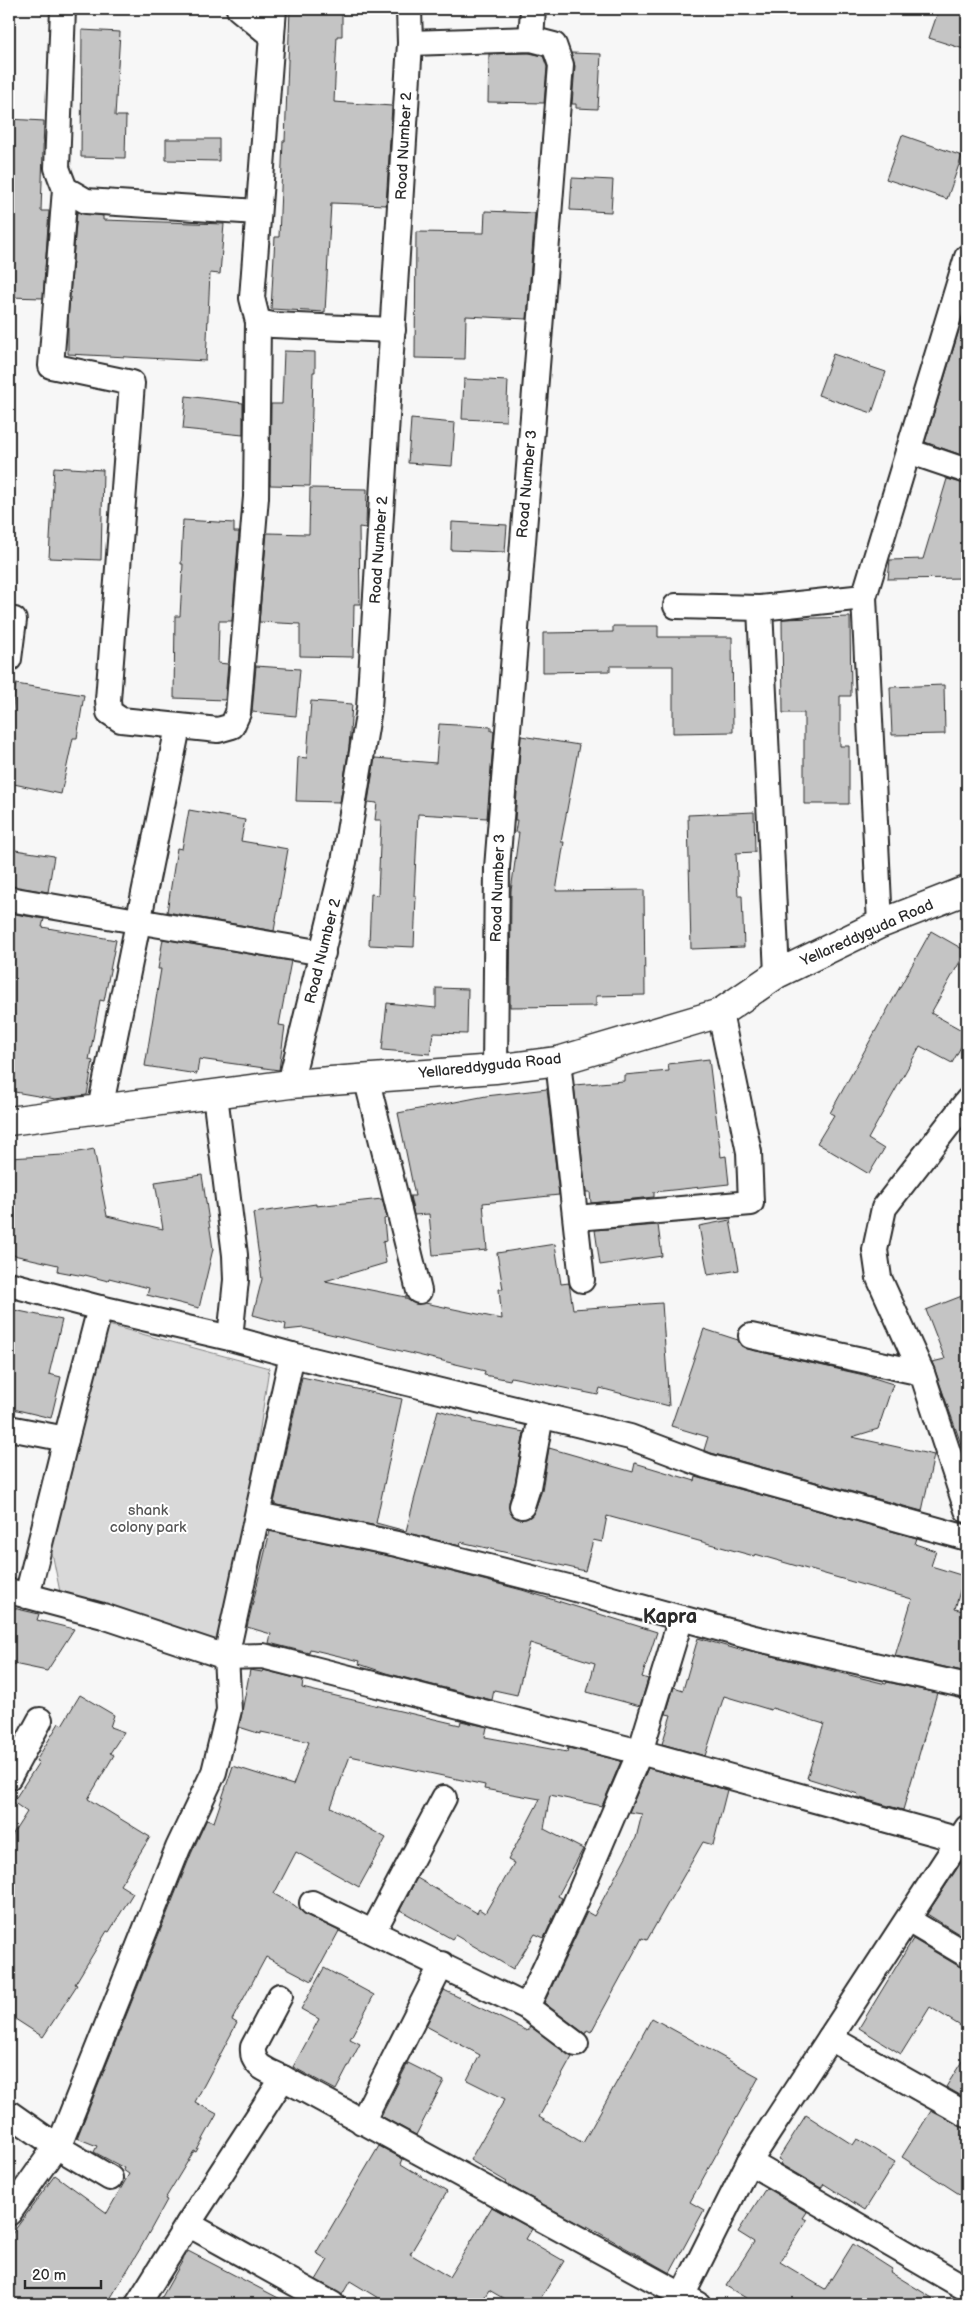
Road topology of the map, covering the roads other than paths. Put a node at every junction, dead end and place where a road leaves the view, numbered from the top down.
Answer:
1 (63, 9) edge
2 (239, 9) edge
3 (274, 9) edge
4 (409, 9) edge
5 (533, 9) edge
6 (272, 36) junction
7 (531, 39) junction
8 (410, 43) junction
9 (65, 189) junction
10 (258, 212) junction
11 (967, 257) edge
12 (962, 291) edge
13 (258, 322) junction
14 (393, 330) junction
15 (908, 451) junction
16 (967, 471) edge
17 (864, 597) junction
18 (676, 606) dead end
19 (760, 608) junction
20 (14, 620) dead end
21 (9, 659) edge
22 (178, 727) junction
23 (967, 890) edge
24 (9, 899) edge
25 (139, 921) junction
26 (880, 924) junction
27 (323, 953) junction
28 (777, 974) junction
29 (720, 1013) junction
30 (558, 1061) junction
31 (495, 1068) junction
32 (366, 1077) junction
33 (290, 1084) junction
34 (215, 1095) junction
35 (967, 1100) edge
36 (100, 1109) junction
37 (9, 1121) edge
38 (576, 1218) junction
39 (582, 1280) dead end
40 (9, 1284) edge
41 (420, 1291) dead end
42 (100, 1308) junction
43 (751, 1336) dead end
44 (230, 1338) junction
45 (292, 1355) junction
46 (922, 1373) junction
47 (540, 1416) junction
48 (9, 1428) edge
49 (66, 1439) junction
50 (522, 1506) dead end
51 (967, 1510) edge
52 (258, 1515) junction
53 (967, 1538) edge
54 (18, 1593) edge
55 (681, 1618) junction
56 (226, 1657) junction
57 (967, 1686) edge
58 (40, 1720) dead end
59 (640, 1752) junction
60 (9, 1777) edge
61 (444, 1798) dead end
62 (965, 1836) edge
63 (312, 1902) dead end
64 (908, 1920) junction
65 (374, 1932) junction
66 (967, 1955) edge
67 (442, 1964) junction
68 (280, 1996) dead end
69 (527, 2007) junction
70 (830, 2038) junction
71 (576, 2044) dead end
72 (283, 2078) junction
73 (9, 2113) edge
74 (967, 2115) edge
75 (362, 2122) junction
76 (56, 2146) junction
77 (749, 2162) junction
78 (110, 2178) dead end
79 (9, 2213) edge
80 (188, 2224) junction
81 (967, 2289) edge
82 (686, 2301) edge
83 (138, 2304) edge
84 (332, 2304) edge

1 - 9 street
2 - 6 street
3 - 6 street
4 - 8 street, Road Number 2
5 - 7 street
6 - 10 street
7 - 8 street, Road Number 3
7 - 31 street, Road Number 3
8 - 14 street, Road Number 2
9 - 10 street
9 - 22 street
10 - 13 street
11 - 12 street
12 - 15 street
13 - 14 street
13 - 22 street
14 - 27 street, Road Number 2
15 - 16 street
15 - 17 street
17 - 19 street
17 - 26 street
18 - 19 street
19 - 28 street
20 - 21 street
22 - 25 street
23 - 26 street, Yellareddyguda Road
24 - 25 street
25 - 27 street
25 - 36 street
26 - 28 street, Yellareddyguda Road
27 - 33 street, Road Number 2
28 - 29 street, Yellareddyguda Road
29 - 30 street, Yellareddyguda Road
29 - 38 street
30 - 31 street, Yellareddyguda Road
30 - 38 street
31 - 32 street, Yellareddyguda Road
32 - 33 street, Yellareddyguda Road
32 - 41 street
33 - 34 street, Yellareddyguda Road
34 - 36 street, Yellareddyguda Road
34 - 44 street
35 - 46 street
36 - 37 street, Yellareddyguda Road
38 - 39 street
40 - 42 street
42 - 44 street
42 - 49 street
43 - 46 street
44 - 45 street
45 - 47 street
45 - 52 street
46 - 51 street
47 - 50 street
47 - 53 street
48 - 49 street
49 - 54 street
52 - 55 street
52 - 56 street
54 - 56 street
55 - 57 street
55 - 59 street
56 - 59 street
56 - 76 street
58 - 60 street
59 - 62 street
59 - 69 street
61 - 65 street
62 - 64 street
63 - 65 street
64 - 66 street
64 - 70 street
65 - 67 street
67 - 69 street
67 - 75 street
68 - 72 street
69 - 71 street
70 - 74 street
70 - 77 street
72 - 75 street
72 - 80 street
73 - 76 street
75 - 82 street
76 - 78 street
76 - 79 street
77 - 81 street
77 - 82 street
80 - 83 street
80 - 84 street

